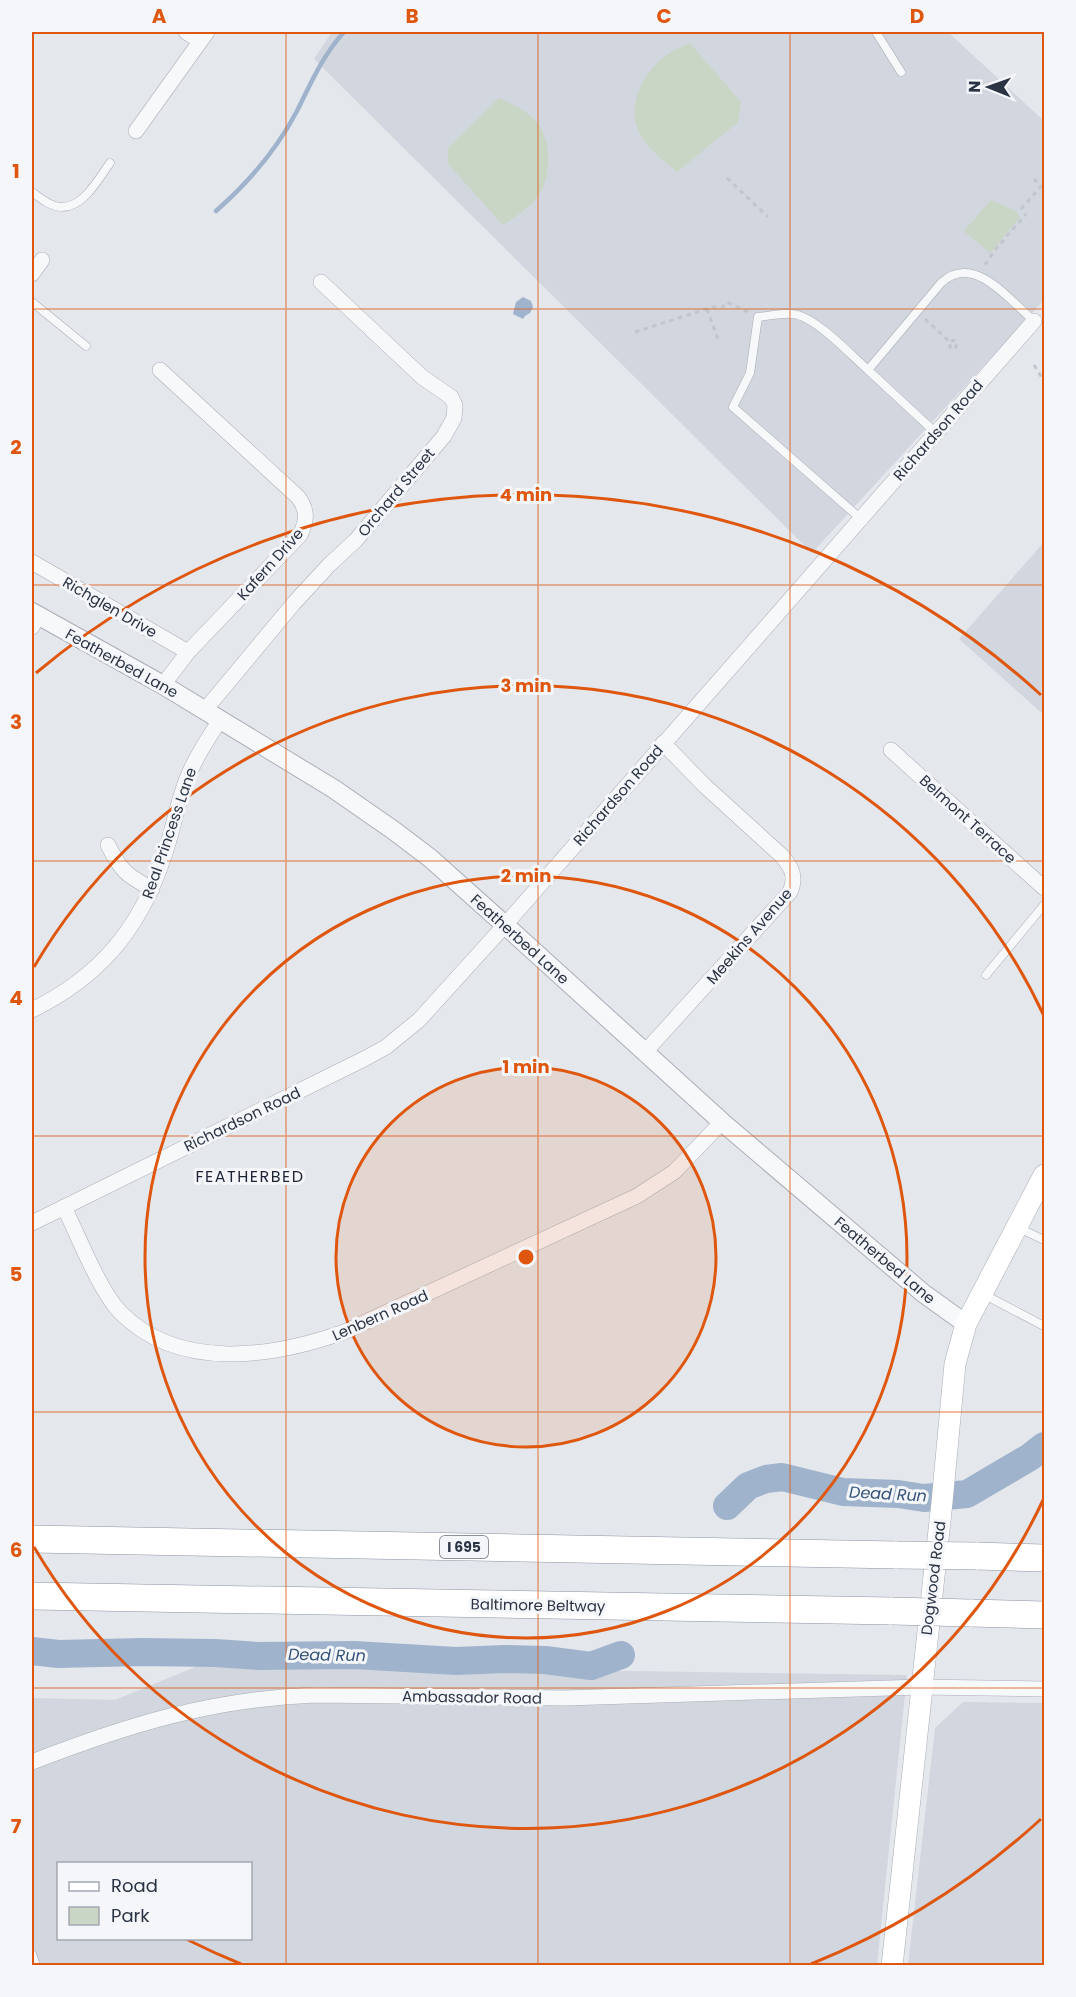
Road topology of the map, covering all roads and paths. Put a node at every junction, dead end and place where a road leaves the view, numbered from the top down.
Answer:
1 (186, 32) edge
2 (876, 32) edge
3 (203, 36) edge
4 (901, 72) dead end
5 (136, 130) dead end
6 (110, 163) dead end
7 (727, 178) dead end
8 (1034, 179) dead end
9 (1043, 185) edge
10 (32, 192) edge
11 (1021, 209) dead end
12 (1026, 214) dead end
13 (768, 217) dead end
14 (42, 260) dead end
15 (985, 265) dead end
16 (32, 274) edge
17 (321, 282) dead end
18 (32, 302) edge
19 (707, 309) junction
20 (758, 317) junction
21 (925, 319) dead end
22 (1034, 321) joint
23 (635, 332) dead end
24 (719, 342) dead end
25 (950, 342) dead end
26 (86, 346) dead end
27 (1034, 365) dead end
28 (160, 370) dead end
29 (868, 370) junction
30 (1044, 381) edge
31 (935, 432) junction
32 (861, 519) junction
33 (32, 562) edge
34 (33, 618) edge
35 (188, 652) junction
36 (164, 685) junction
37 (205, 710) junction
38 (220, 720) junction
39 (663, 743) junction
40 (891, 750) dead end
41 (108, 844) dead end
42 (1044, 888) edge
43 (152, 889) junction
44 (1044, 905) edge
45 (505, 925) junction
46 (986, 975) dead end
47 (32, 1010) edge
48 (645, 1053) junction
49 (722, 1122) junction
50 (1044, 1175) edge
51 (64, 1207) junction
52 (32, 1223) edge
53 (1017, 1227) junction
54 (1044, 1240) edge
55 (982, 1294) junction
56 (966, 1324) junction
57 (1044, 1326) edge
58 (32, 1539) edge
59 (1044, 1558) edge
60 (32, 1596) edge
61 (1044, 1615) edge
62 (921, 1687) junction
63 (1044, 1689) edge
64 (32, 1762) edge
65 (32, 1954) edge
66 (36, 1965) edge
67 (892, 1965) edge

1 - 3 street
2 - 4 lane
3 - 5 street
6 - 10 lane
7 - 13 path
8 - 9 path
9 - 11 path
12 - 15 path
14 - 16 street
17 - 37 street, Orchard Street
18 - 26 lane
19 - 20 path
19 - 23 path
19 - 24 path
20 - 29 lane
20 - 32 lane
21 - 25 path
22 - 29 lane
22 - 31 street, Richardson Road
27 - 30 path
28 - 35 street, Kafern Drive
29 - 31 lane
31 - 32 street, Richardson Road
32 - 39 street, Richardson Road
33 - 35 street, Richglen Drive
34 - 36 street, Featherbed Lane
35 - 36 street, Kafern Drive
36 - 37 street, Featherbed Lane
37 - 38 street, Featherbed Lane
38 - 43 street, Real Princess Lane
38 - 45 street, Featherbed Lane
39 - 45 street, Richardson Road
39 - 48 street, Meekins Avenue
40 - 42 street, Belmont Terrace
41 - 43 street
43 - 47 street, Real Princess Lane
44 - 46 lane
45 - 48 street, Featherbed Lane
45 - 51 street, Richardson Road
48 - 49 street, Featherbed Lane
49 - 51 street, Lenbern Road
49 - 56 street, Featherbed Lane
50 - 53 main road, Dogwood Road
51 - 52 street, Richardson Road
53 - 54 lane
53 - 55 main road, Dogwood Road
55 - 56 main road, Dogwood Road
55 - 57 lane
56 - 62 main road, Dogwood Road
58 - 59 highway, I 695, bridge
60 - 61 highway, Baltimore Beltway, bridge
62 - 63 street, Ambassador Road
62 - 64 street, Ambassador Road
62 - 67 main road, Dogwood Road
65 - 66 lane

